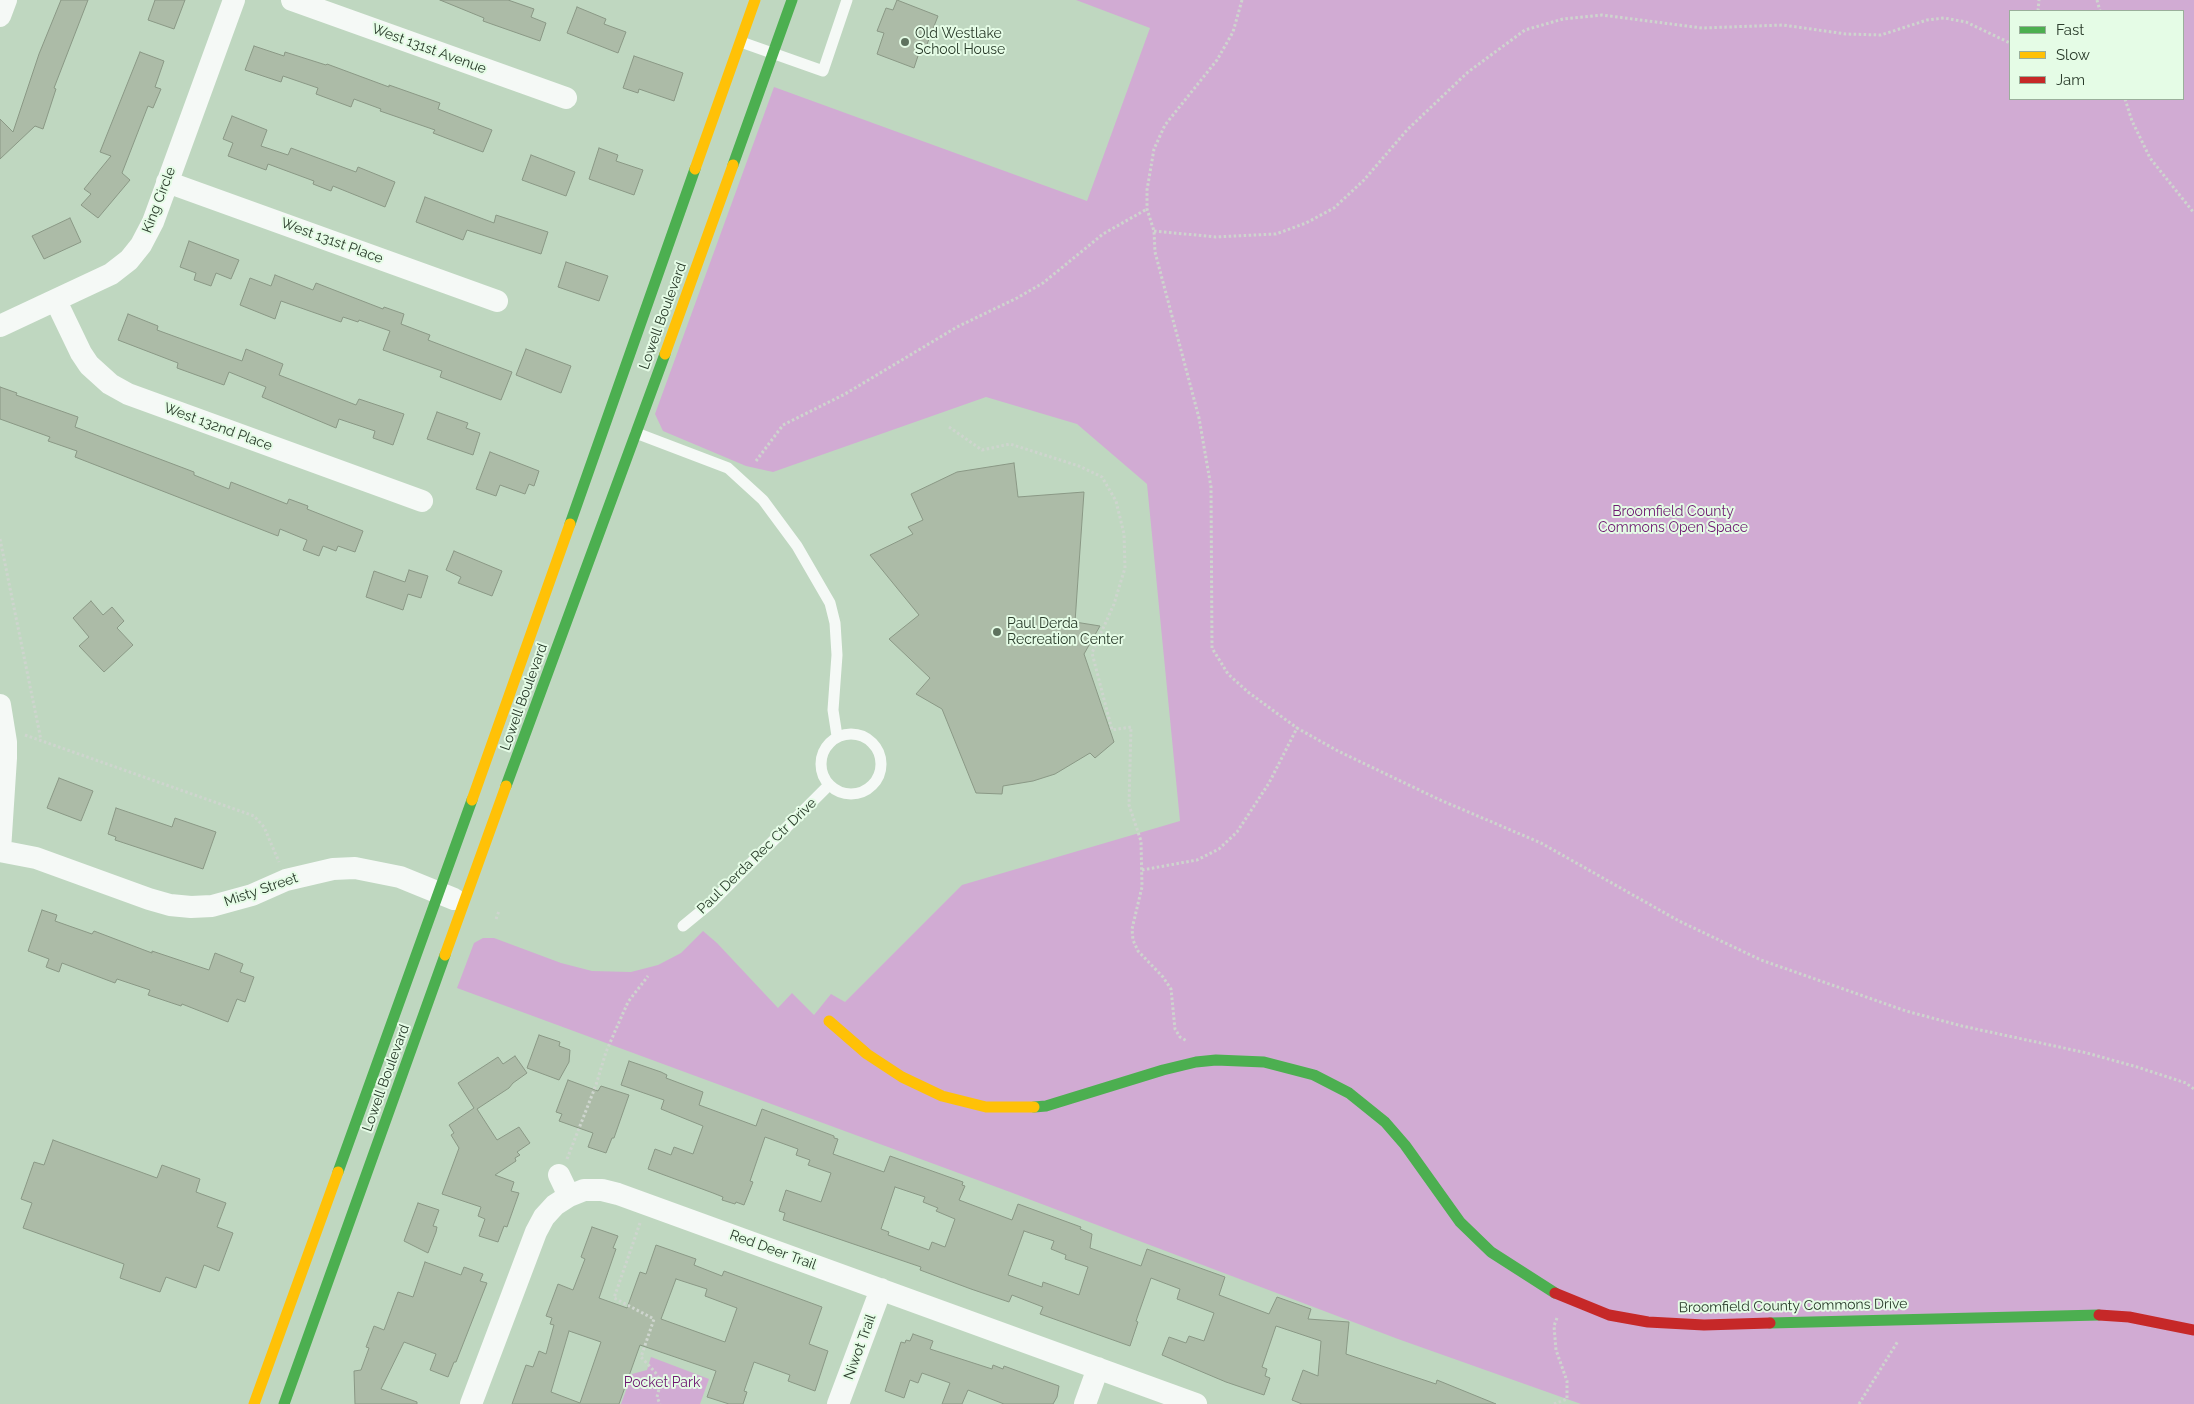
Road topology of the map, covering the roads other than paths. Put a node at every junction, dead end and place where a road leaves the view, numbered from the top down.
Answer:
1 (6, 0) edge
2 (234, 0) edge
3 (292, 0) edge
4 (755, 0) edge
5 (792, 0) edge
6 (847, 0) edge
7 (0, 16) edge
8 (740, 42) junction
9 (772, 54) junction
10 (566, 98) dead end
11 (167, 182) junction
12 (653, 292) junction
13 (56, 301) junction
14 (497, 301) dead end
15 (0, 326) edge
16 (620, 418) dead end
17 (631, 432) junction
18 (422, 502) dead end
19 (0, 705) edge
20 (837, 736) junction
21 (829, 785) junction
22 (0, 850) edge
23 (438, 892) junction
24 (464, 904) junction
25 (684, 926) dead end
26 (829, 1021) dead end
27 (559, 1175) road end
28 (569, 1196) junction
29 (880, 1289) junction
30 (2194, 1330) edge
31 (1098, 1368) junction
32 (254, 1404) edge
33 (284, 1404) edge
34 (471, 1404) edge
35 (838, 1404) edge
36 (1085, 1404) edge
37 (1196, 1404) edge

1 - 7 street
2 - 11 street, King Circle
3 - 10 street, West 131st Avenue
4 - 8 main road, Lowell Boulevard
5 - 9 main road, Lowell Boulevard
6 - 9 lane
8 - 9 lane
8 - 12 main road, Lowell Boulevard
9 - 17 main road, Lowell Boulevard
11 - 13 street, King Circle
11 - 14 street, West 131st Place
12 - 16 main road
12 - 23 main road, Lowell Boulevard
13 - 15 street, King Circle
13 - 18 street, West 132nd Place
17 - 20 lane
17 - 24 main road, Lowell Boulevard
19 - 22 street
20 - 21 lane
20 - 21 lane
21 - 25 lane, Paul Derda Rec Ctr Drive
22 - 23 street, Misty Street
23 - 24 street, Misty Street
23 - 32 main road, Lowell Boulevard
24 - 33 main road, Lowell Boulevard
26 - 30 main road, Broomfield County Commons Drive
27 - 28 street
28 - 29 street, Red Deer Trail
28 - 34 street, Red Deer Trail
29 - 31 street, Red Deer Trail
29 - 35 street, Niwot Trail
31 - 36 street
31 - 37 street, Red Deer Trail

